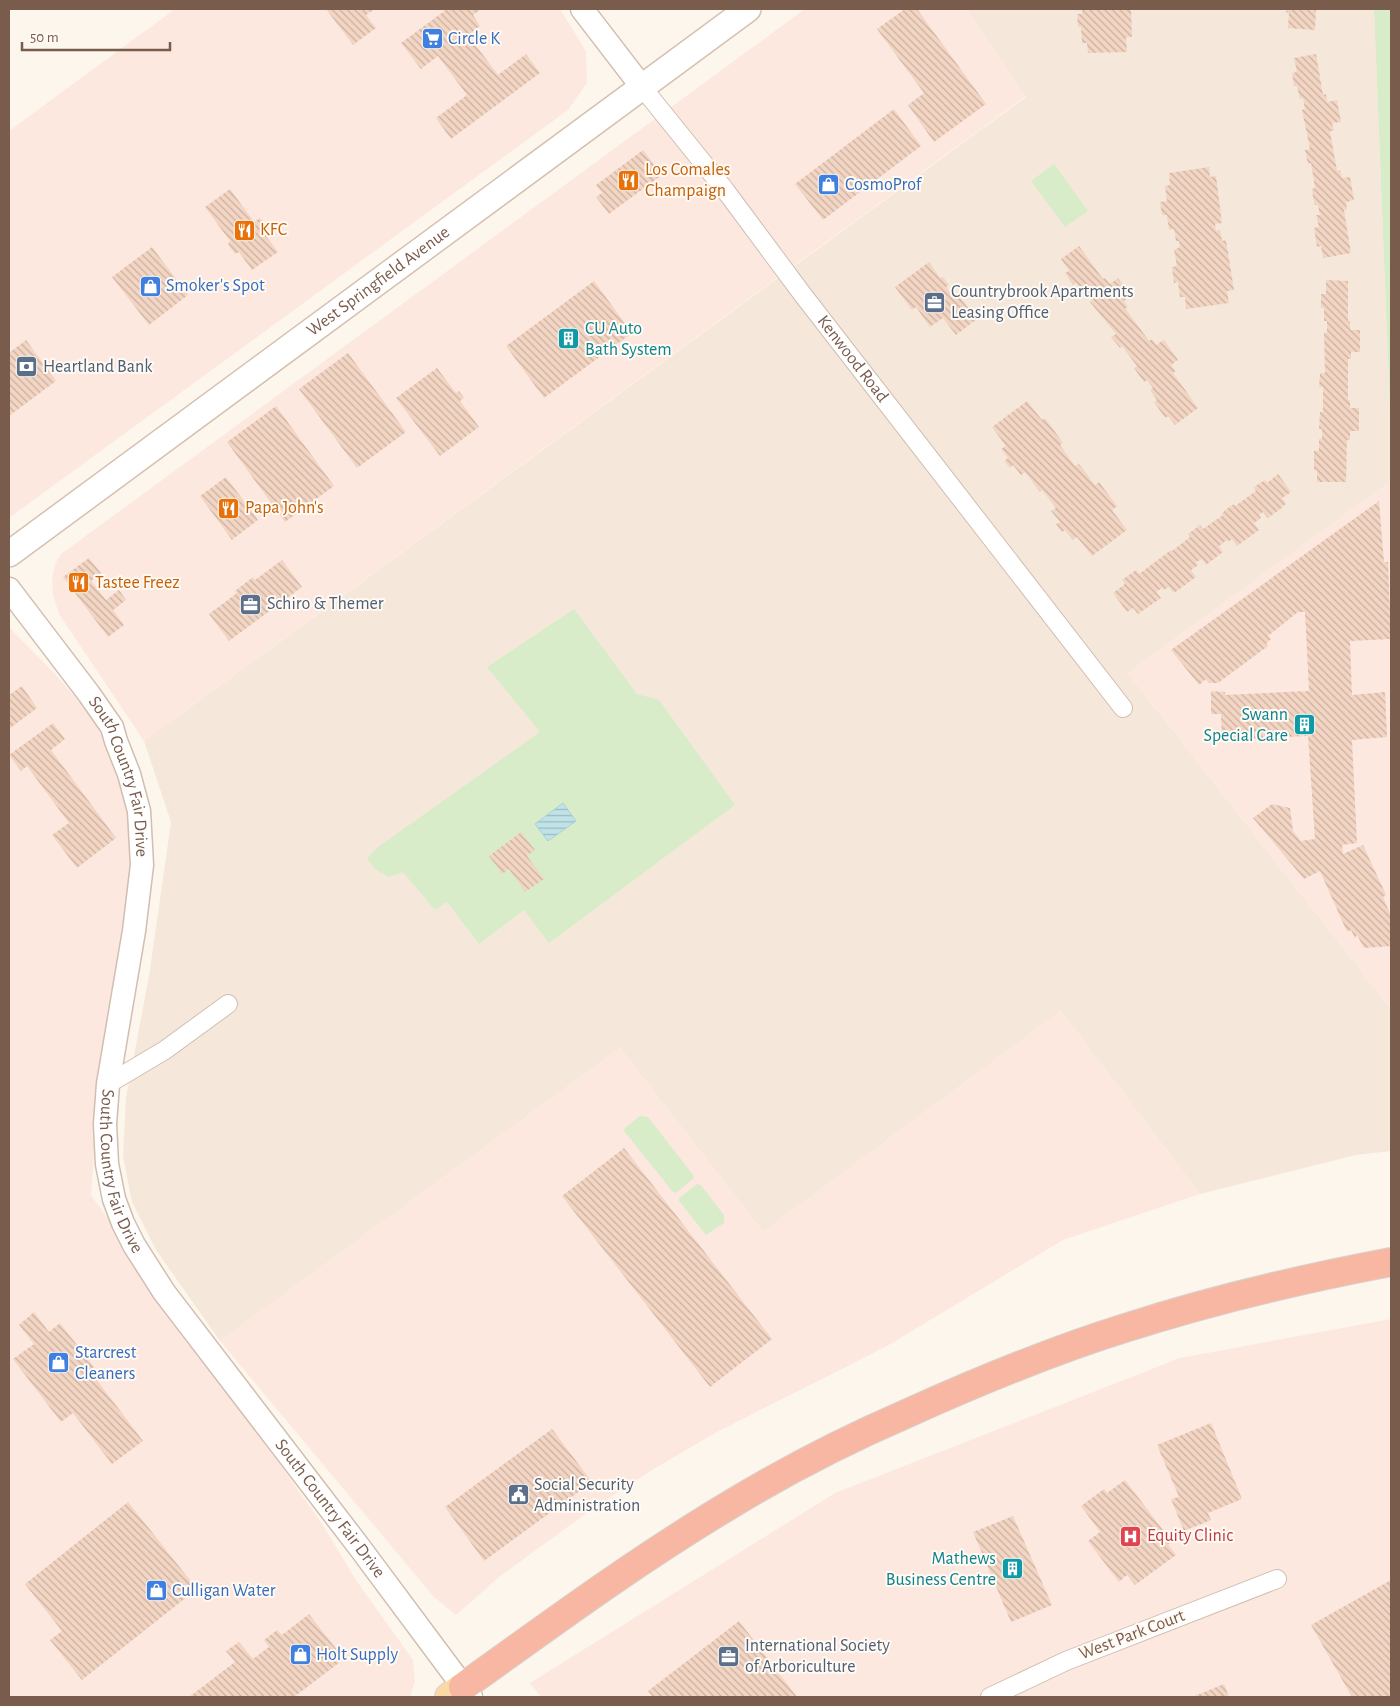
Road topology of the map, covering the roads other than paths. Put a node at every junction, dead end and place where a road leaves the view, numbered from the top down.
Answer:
1 (582, 9) edge
2 (748, 9) edge
3 (642, 87) junction
4 (9, 554) edge
5 (9, 589) edge
6 (1123, 708) dead end
7 (228, 1004) dead end
8 (108, 1084) junction
9 (1391, 1262) edge
10 (1277, 1579) dead end
11 (461, 1694) edge
12 (990, 1697) edge

1 - 3 street, Kenwood Road
2 - 3 main road, West Springfield Avenue
3 - 4 main road, West Springfield Avenue
3 - 6 street, Kenwood Road
5 - 8 street, South Country Fair Drive
7 - 8 street
8 - 11 street, South Country Fair Drive
9 - 11 highway
10 - 12 street, West Park Court

